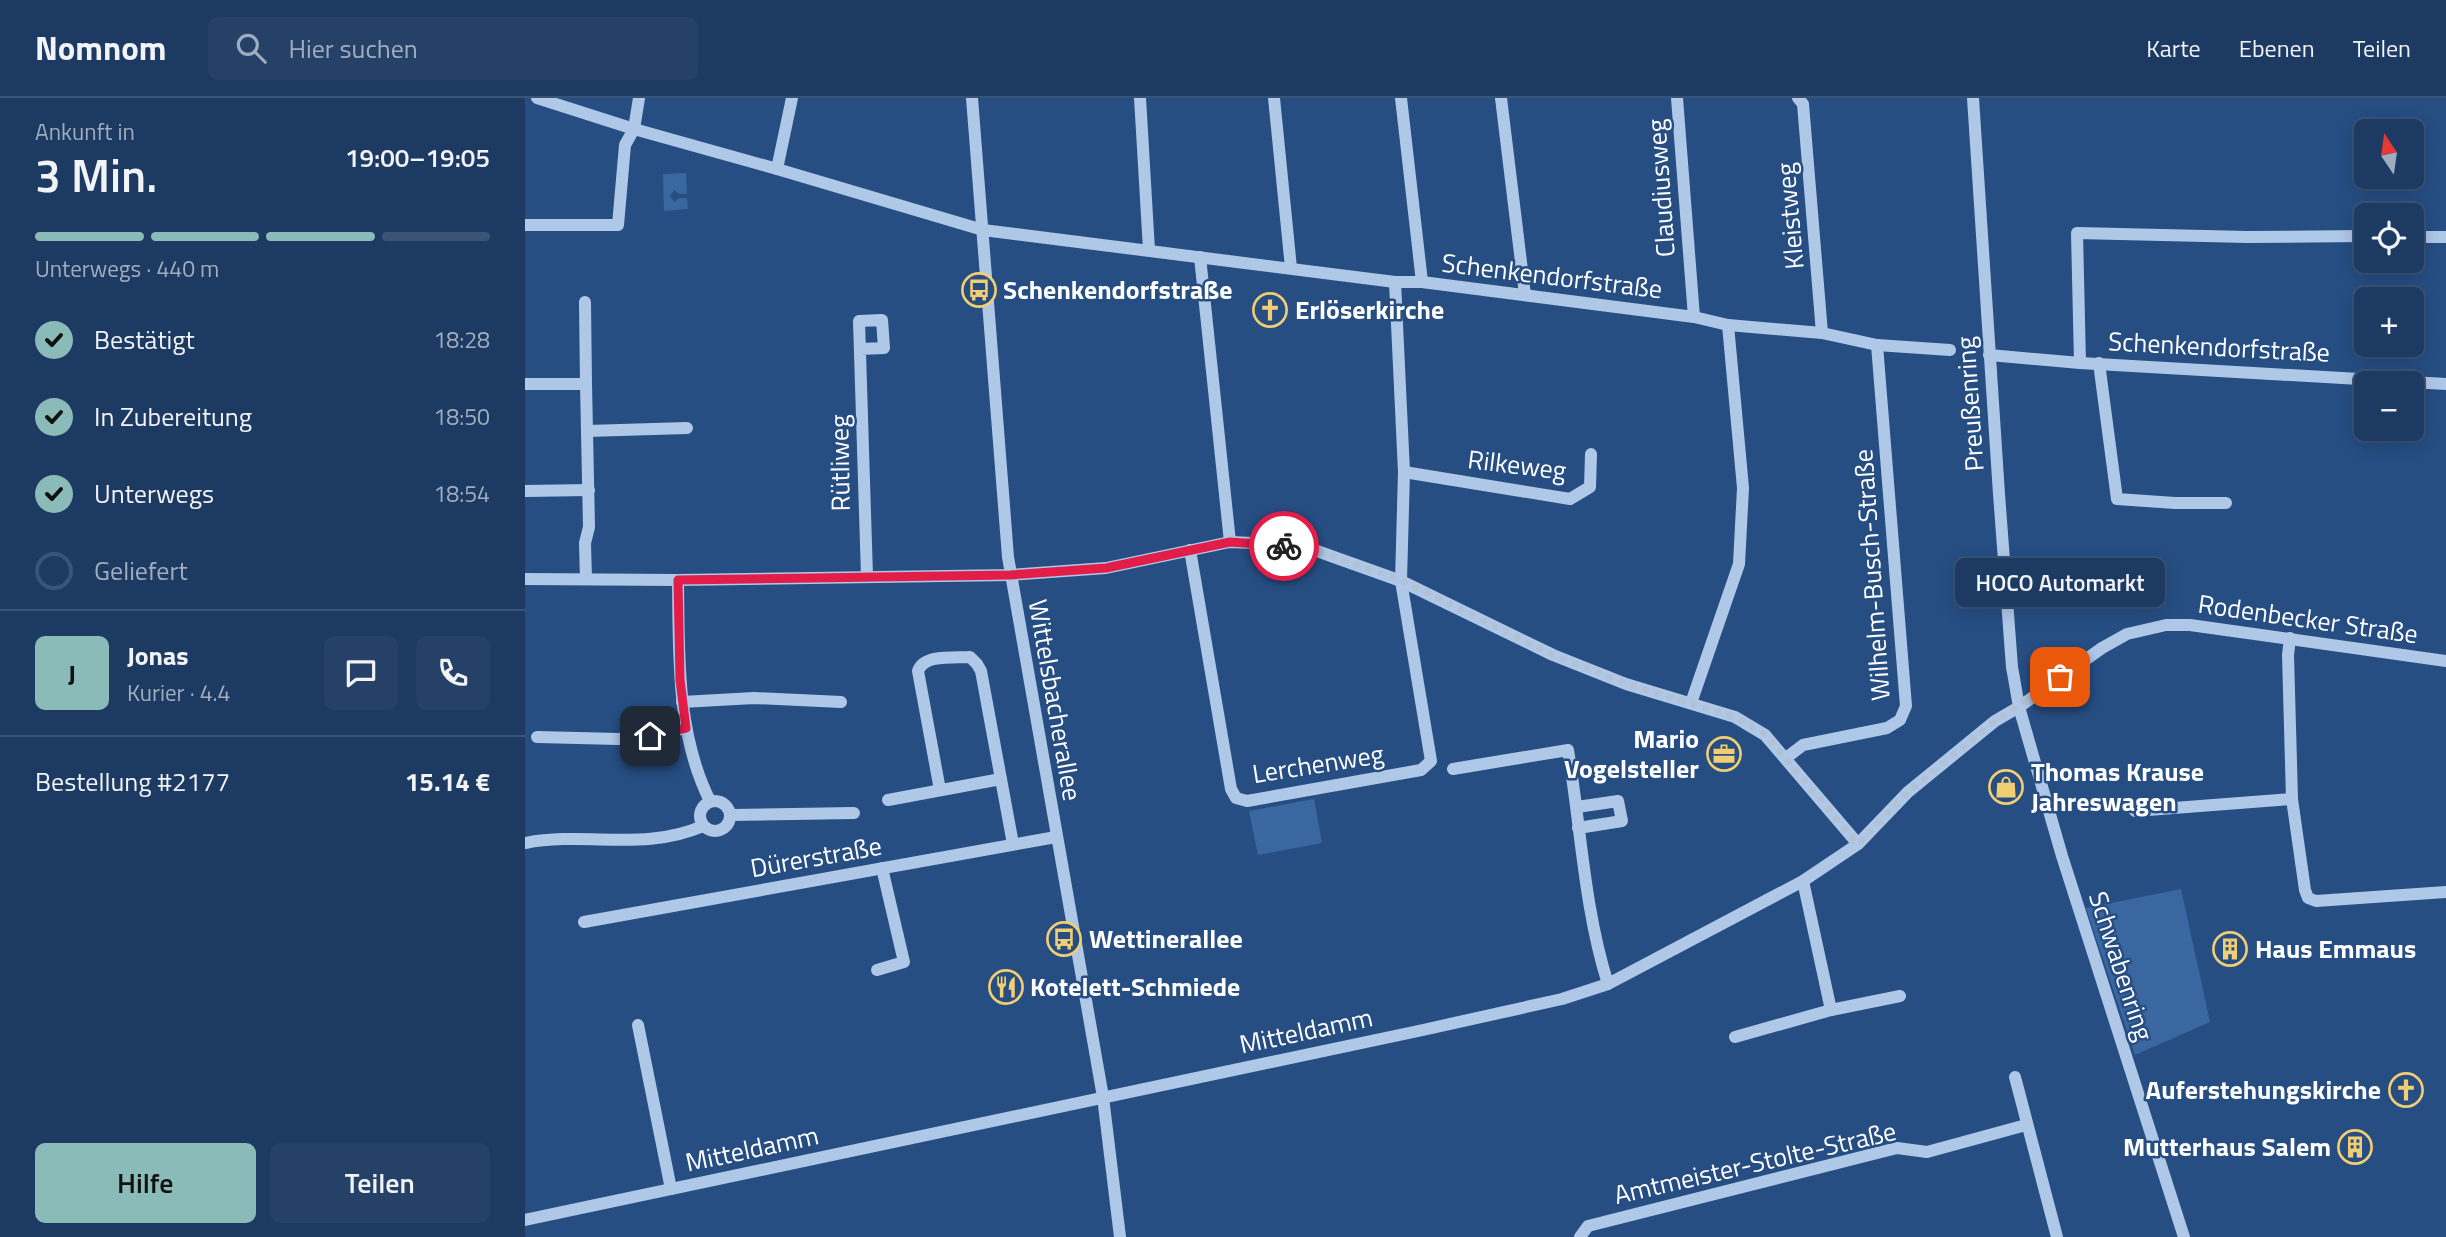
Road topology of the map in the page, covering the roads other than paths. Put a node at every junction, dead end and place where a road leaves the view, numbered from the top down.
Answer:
1 (537, 98) edge
2 (639, 98) edge
3 (792, 98) edge
4 (972, 98) edge
5 (1140, 98) edge
6 (1274, 98) edge
7 (1401, 98) edge
8 (1501, 98) edge
9 (1677, 98) edge
10 (1798, 98) edge
11 (1973, 98) edge
12 (634, 129) junction
13 (777, 169) junction
14 (525, 225) edge
15 (983, 230) junction
16 (2354, 236) edge
17 (2424, 237) edge
18 (2446, 237) edge
19 (1149, 250) junction
20 (1200, 257) junction
21 (1291, 268) junction
22 (1395, 282) junction
23 (1422, 282) junction
24 (1525, 296) junction
25 (585, 302) dead end
26 (1694, 317) junction
27 (1728, 325) junction
28 (1822, 333) junction
29 (1878, 345) junction
30 (860, 349) dead end
31 (1950, 350) dead end
32 (1989, 355) junction
33 (2080, 363) junction
34 (2099, 363) junction
35 (525, 384) edge
36 (586, 384) junction
37 (2446, 384) edge
38 (687, 428) dead end
39 (587, 430) junction
40 (1591, 454) dead end
41 (1403, 472) junction
42 (589, 490) junction
43 (525, 491) edge
44 (2226, 503) dead end
45 (1230, 542) junction
46 (1190, 550) junction
47 (1010, 575) junction
48 (867, 576) junction
49 (525, 579) edge
50 (586, 579) junction
51 (678, 580) junction
52 (1401, 580) junction
53 (2290, 638) junction
54 (2446, 661) edge
55 (682, 702) junction
56 (841, 702) dead end
57 (1691, 703) junction
58 (2019, 707) junction
59 (686, 728) junction
60 (537, 737) dead end
61 (1786, 758) junction
62 (1453, 769) dead end
63 (1000, 779) junction
64 (940, 790) junction
65 (2292, 799) junction
66 (888, 800) dead end
67 (710, 801) junction
68 (1577, 807) junction
69 (2136, 811) dead end
70 (854, 813) dead end
71 (731, 815) junction
72 (703, 825) junction
73 (1578, 828) junction
74 (1056, 837) junction
75 (525, 843) edge
76 (1013, 844) junction
77 (1858, 844) junction
78 (883, 868) junction
79 (1803, 881) junction
80 (2446, 892) edge
81 (585, 922) dead end
82 (877, 970) dead end
83 (1608, 984) junction
84 (1901, 996) dead end
85 (1831, 1010) junction
86 (638, 1026) dead end
87 (1735, 1037) dead end
88 (2015, 1077) dead end
89 (1103, 1097) junction
90 (2026, 1125) junction
91 (671, 1189) junction
92 (525, 1220) edge
93 (1120, 1237) edge
94 (1580, 1237) edge
95 (2057, 1237) edge
96 (2184, 1237) edge

1 - 12 street, Schenkendorfstraße
2 - 12 street
3 - 13 street
4 - 15 street, Wittelsbacherallee
5 - 19 street
6 - 21 street
7 - 23 street
8 - 24 street
9 - 26 street, Claudiusweg
10 - 28 street, Kleistweg
11 - 32 street, Preußenring
12 - 13 street, Schenkendorfstraße
12 - 14 street
13 - 15 street, Schenkendorfstraße
15 - 19 street, Schenkendorfstraße
15 - 47 street, Wittelsbacherallee
16 - 33 street
17 - 18 street
19 - 20 street, Schenkendorfstraße
20 - 21 street, Schenkendorfstraße
20 - 45 street
21 - 22 street, Schenkendorfstraße
22 - 23 street, Schenkendorfstraße
22 - 41 street
23 - 24 street, Schenkendorfstraße
24 - 26 street, Schenkendorfstraße
25 - 36 street
26 - 27 street, Schenkendorfstraße
27 - 28 street, Schenkendorfstraße
27 - 57 street
28 - 29 street, Schenkendorfstraße
29 - 31 street, Schenkendorfstraße
29 - 61 street, Wilhelm-Busch-Straße
30 - 48 street, Rütliweg
32 - 33 street, Schenkendorfstraße
32 - 58 street, Preußenring
33 - 34 street, Schenkendorfstraße
34 - 37 street, Schenkendorfstraße
34 - 44 street
35 - 36 street
36 - 39 street
38 - 39 street
39 - 42 street
40 - 41 street, Rilkeweg
41 - 52 street
42 - 43 street
42 - 50 street
45 - 46 street
45 - 52 street
46 - 47 street
46 - 52 street, Lerchenweg
47 - 48 street
47 - 74 street, Wittelsbacherallee
48 - 51 street
49 - 50 street
50 - 51 street
51 - 55 street
52 - 57 street
53 - 54 street, Rodenbecker Straße
53 - 58 street, Rodenbecker Straße
53 - 65 street
55 - 56 street
55 - 59 street
57 - 61 street
58 - 77 street, Mitteldamm
58 - 96 street, Schwabenring
59 - 60 street
59 - 67 street
61 - 77 street
62 - 68 street
63 - 64 street
63 - 64 street
63 - 76 street
64 - 66 street
65 - 69 street
65 - 80 street
67 - 71 street
67 - 72 street
68 - 73 street
68 - 73 street
70 - 71 street
71 - 72 street
72 - 75 street
73 - 83 street
74 - 76 street, Dürerstraße
74 - 89 street, Wittelsbacherallee
76 - 78 street, Dürerstraße
77 - 79 street, Mitteldamm
78 - 81 street, Dürerstraße
78 - 82 street
79 - 83 street, Mitteldamm
79 - 85 street
83 - 89 street, Mitteldamm
84 - 85 street
85 - 87 street
86 - 91 street
88 - 90 street
89 - 91 street, Mitteldamm
89 - 93 street
90 - 94 street, Amtmeister-Stolte-Straße
90 - 95 street
91 - 92 street, Mitteldamm

